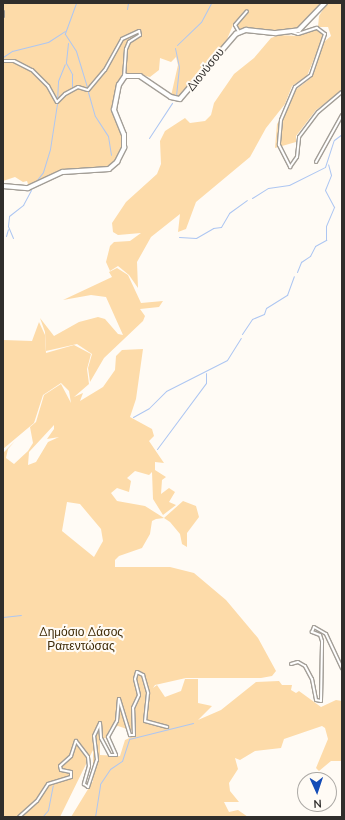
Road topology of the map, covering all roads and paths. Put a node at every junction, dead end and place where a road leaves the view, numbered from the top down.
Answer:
1 (325, 3) edge
2 (247, 11) dead end
3 (3, 12) edge
4 (3, 16) edge
5 (239, 32) junction
6 (292, 32) junction
7 (3, 61) edge
8 (124, 77) junction
9 (342, 92) edge
10 (342, 115) edge
11 (316, 162) dead end
12 (3, 186) edge
13 (291, 664) dead end
14 (342, 668) edge
15 (166, 727) dead end
16 (19, 817) edge

1 - 6 main road
2 - 5 street
3 - 4 street
5 - 6 main road
5 - 8 main road, Διονύσου
6 - 9 street
7 - 8 street
8 - 12 main road
10 - 11 street
13 - 14 street
15 - 16 street

